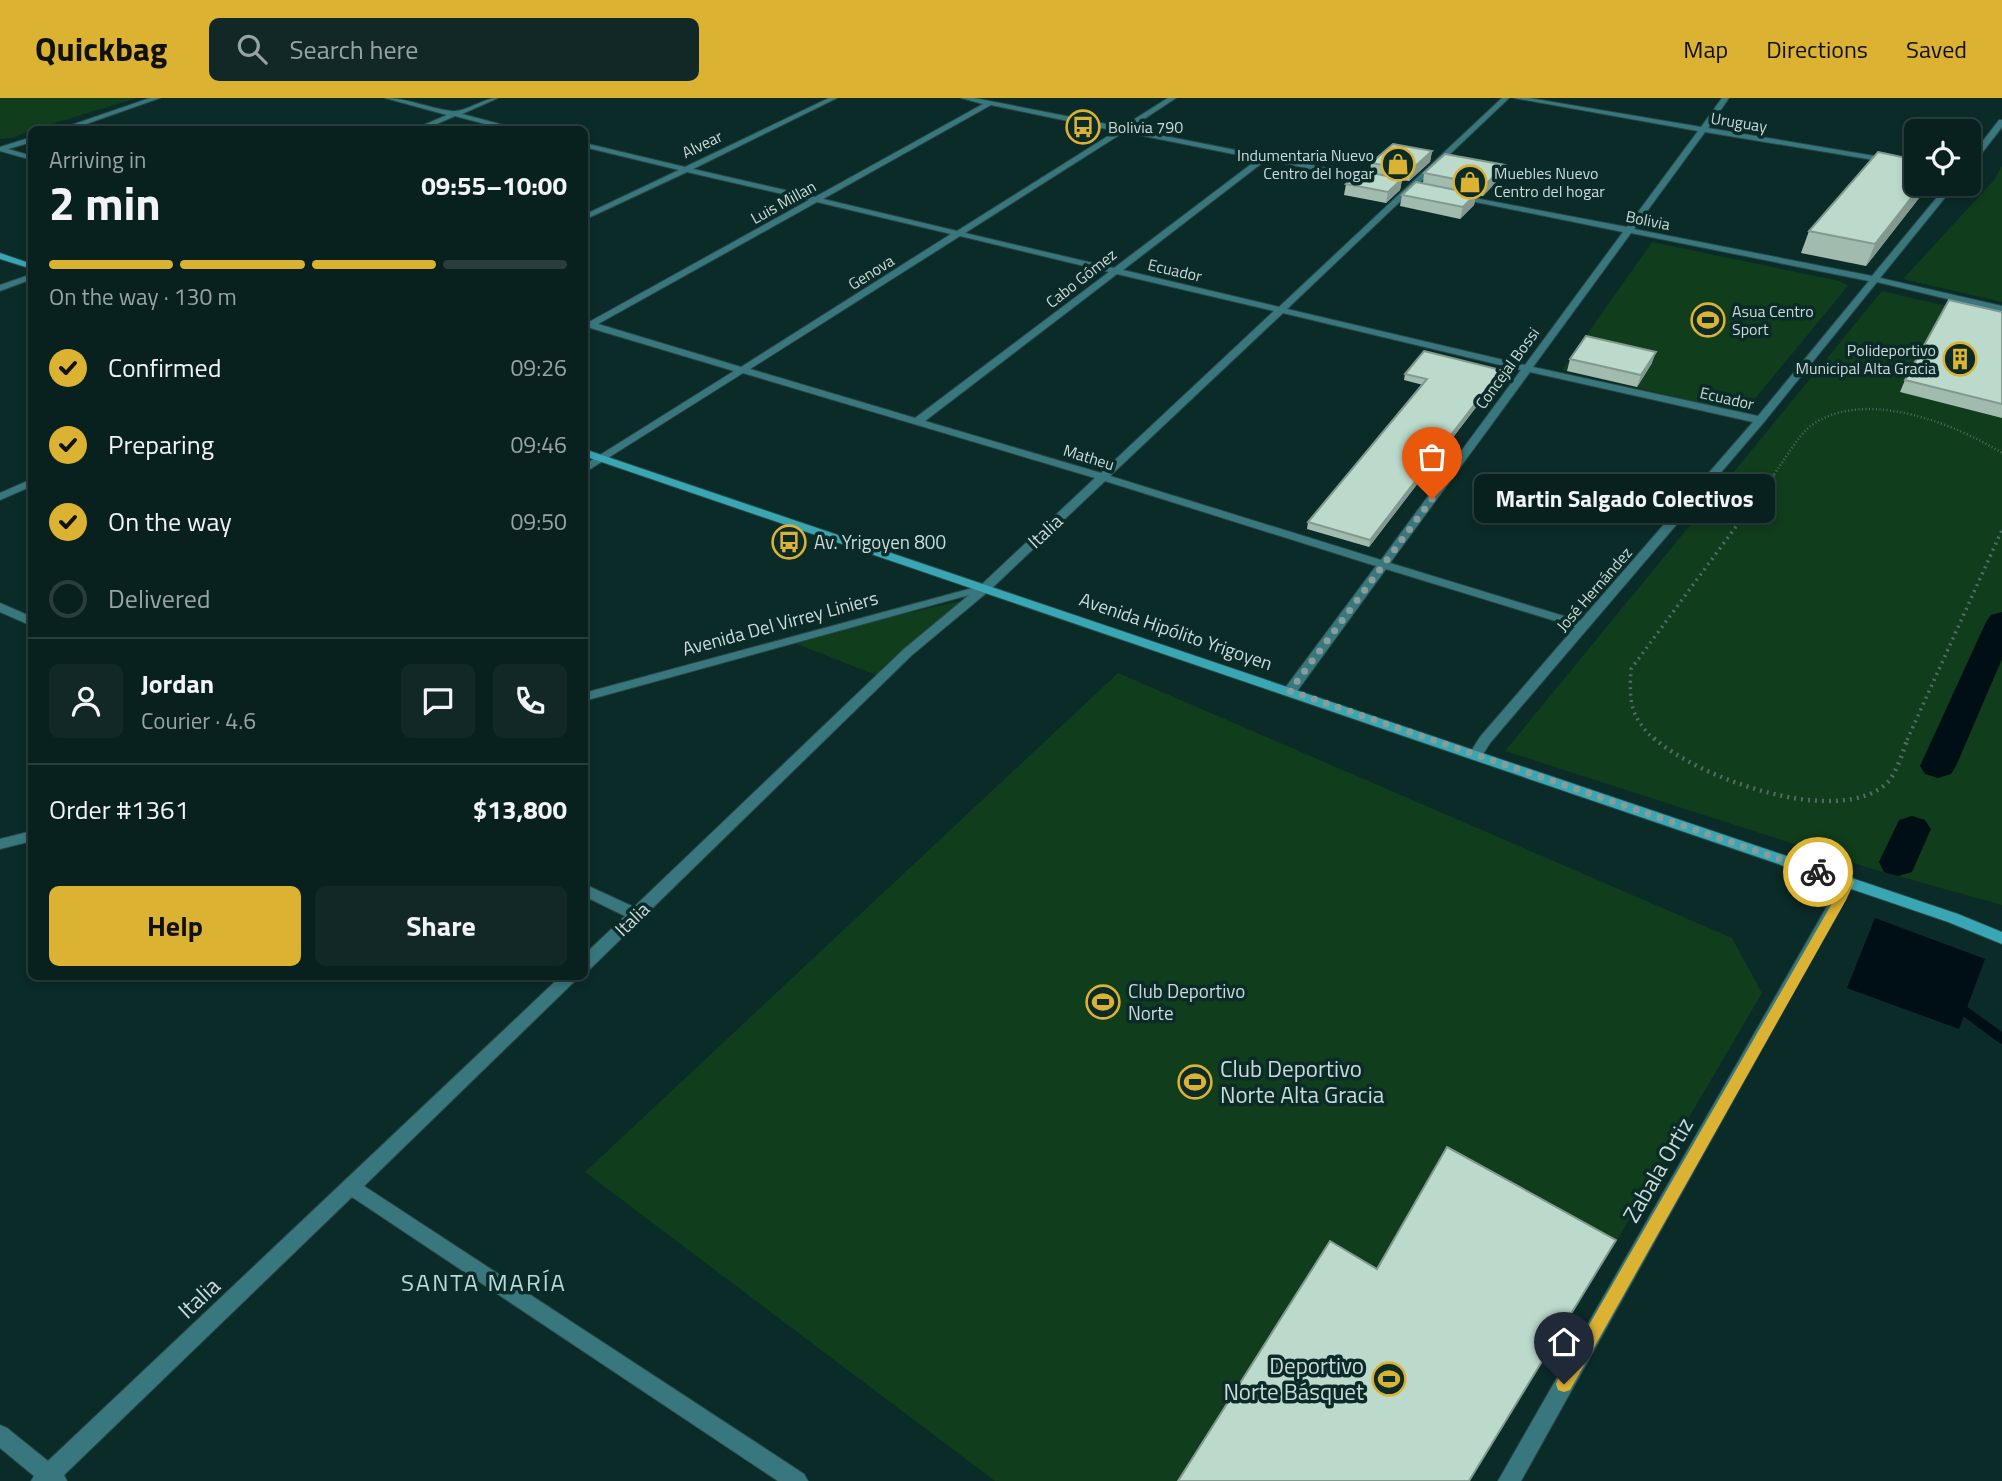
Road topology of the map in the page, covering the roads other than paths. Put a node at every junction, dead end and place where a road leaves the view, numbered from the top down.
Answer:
1 (157, 98) edge
2 (388, 98) edge
3 (495, 98) edge
4 (834, 98) edge
5 (964, 98) edge
6 (1173, 98) edge
7 (1506, 98) edge
8 (1517, 98) edge
9 (1726, 98) edge
10 (990, 103) junction
11 (454, 114) junction
12 (2002, 122) edge
13 (72, 126) edge
14 (425, 126) edge
15 (503, 126) edge
16 (1124, 130) junction
17 (1703, 130) junction
18 (28, 140) edge
19 (588, 146) edge
20 (0, 149) edge
21 (1981, 149) edge
22 (28, 157) edge
23 (1264, 158) junction
24 (1904, 163) edge
25 (686, 170) junction
26 (1388, 183) edge
27 (1401, 185) edge
28 (1413, 187) junction
29 (1426, 190) edge
30 (1440, 193) edge
31 (1942, 196) edge
32 (815, 200) junction
33 (588, 216) edge
34 (1630, 230) junction
35 (961, 234) junction
36 (0, 256) edge
37 (28, 266) edge
38 (1113, 270) junction
39 (28, 278) edge
40 (1873, 279) junction
41 (0, 288) edge
42 (2002, 309) edge
43 (1282, 310) junction
44 (588, 323) edge
45 (588, 324) edge
46 (1527, 368) junction
47 (743, 370) junction
48 (1760, 420) junction
49 (917, 422) junction
50 (588, 453) edge
51 (603, 458) junction
52 (588, 467) edge
53 (1102, 477) junction
54 (28, 484) edge
55 (0, 497) edge
56 (1384, 565) junction
57 (986, 587) junction
58 (0, 607) edge
59 (28, 620) edge
60 (1583, 626) junction
61 (1290, 691) junction
62 (588, 696) edge
63 (1475, 756) junction
64 (28, 837) edge
65 (0, 844) edge
66 (1848, 882) junction
67 (588, 891) edge
68 (637, 915) junction
69 (1953, 918) junction
70 (2002, 931) edge
71 (2002, 938) edge
72 (588, 961) edge
73 (568, 980) edge
74 (353, 1188) junction
75 (0, 1436) edge
76 (48, 1479) edge
77 (797, 1481) edge
78 (1509, 1481) edge

1 - 13 street
2 - 11 street
3 - 11 street
4 - 25 street, Alvear
5 - 10 street
6 - 16 street, Genova
7 - 28 street, Italia
8 - 17 street, Uruguay
9 - 17 street, Concejal Bossi
10 - 16 street
10 - 32 street, Luis Millan
11 - 14 street
11 - 15 street
12 - 21 street
16 - 23 street
16 - 35 street, Genova
17 - 24 street, Uruguay
17 - 34 street, Concejal Bossi
18 - 20 street
19 - 25 street, Ecuador
20 - 22 street
23 - 26 street
23 - 38 street, Cabo Gómez
25 - 32 street, Ecuador
25 - 33 street, Alvear
27 - 28 street
28 - 29 street
28 - 43 street, Italia
30 - 34 street, Bolivia
31 - 40 street, José Hernández
32 - 35 street, Ecuador
32 - 44 street, Luis Millan
34 - 40 street, Bolivia
34 - 46 street, Concejal Bossi
35 - 38 street, Ecuador
35 - 47 street, Genova
36 - 37 main road
38 - 43 street, Ecuador
38 - 49 street, Cabo Gómez
39 - 41 street
40 - 42 street, Bolivia
40 - 48 street, José Hernández
43 - 46 street, Ecuador
43 - 53 street, Italia
45 - 47 street, Matheu
46 - 48 street, Ecuador
46 - 56 street, Concejal Bossi
47 - 49 street, Matheu
47 - 51 street, Genova
48 - 60 street, José Hernández
49 - 53 street, Matheu
50 - 51 main road, Avenida Hipólito Yrigoyen
51 - 52 street, Genova
51 - 57 main road, Avenida Hipólito Yrigoyen
53 - 56 street, Matheu
53 - 57 street, Italia
54 - 55 street
56 - 60 street, Matheu
56 - 61 street, Concejal Bossi
57 - 61 main road, Avenida Hipólito Yrigoyen
57 - 62 street, Avenida Del Virrey Liniers
57 - 68 street, Italia
58 - 59 street
60 - 63 street, José Hernández
61 - 63 main road, Avenida Hipólito Yrigoyen
63 - 66 main road, Avenida Hipólito Yrigoyen
64 - 65 street
66 - 69 main road, Avenida Hipólito Yrigoyen
66 - 78 street, Zabala Ortiz
67 - 68 street
68 - 72 street, Italia
69 - 70 main road, Avenida Hipólito Yrigoyen
69 - 71 main road, Avenida Hipólito Yrigoyen
73 - 74 street, Italia
74 - 76 street, Italia
74 - 77 street
75 - 76 street

